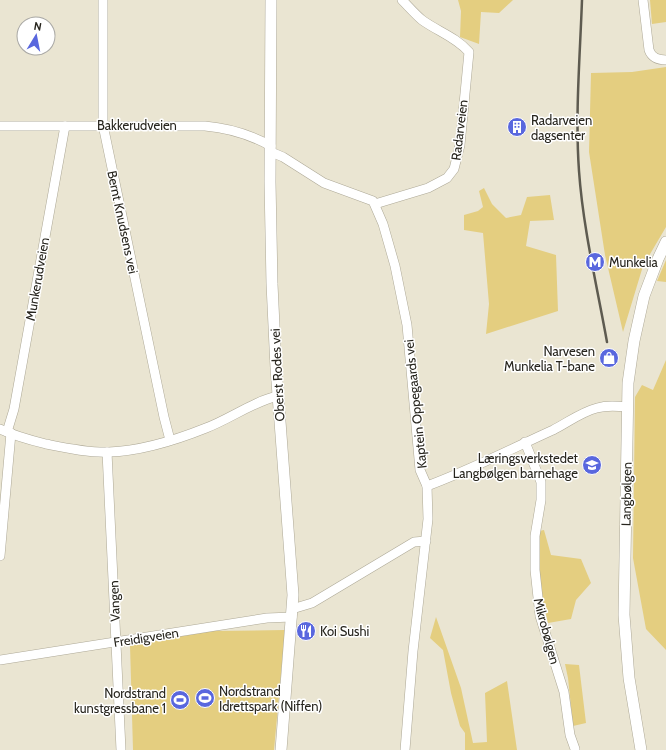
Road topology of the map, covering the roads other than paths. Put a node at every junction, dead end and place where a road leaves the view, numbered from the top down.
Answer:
1 (103, 0) edge
2 (271, 0) edge
3 (402, 0) edge
4 (643, 0) edge
5 (661, 60) edge
6 (103, 125) junction
7 (0, 126) edge
8 (65, 126) junction
9 (271, 149) junction
10 (375, 204) junction
11 (666, 242) edge
12 (278, 396) junction
13 (627, 407) junction
14 (6, 431) edge
15 (170, 440) junction
16 (525, 442) junction
17 (107, 452) junction
18 (427, 486) junction
19 (426, 541) junction
20 (0, 556) edge
21 (292, 613) junction
22 (116, 641) junction
23 (0, 660) edge
24 (576, 749) edge
25 (121, 750) edge
26 (281, 750) edge
27 (405, 750) edge
28 (641, 750) edge

1 - 6 street, Bernt Knudsens vei
2 - 9 street, Oberst Rodes vei
3 - 10 street, Radarveien
4 - 5 street
6 - 8 street, Bakkerudveien
6 - 9 street, Bakkerudveien
6 - 15 street, Bernt Knudsens vei
7 - 8 street, Bakkerudveien
8 - 14 street, Munkerudveien
9 - 10 street, Bakkerudveien
9 - 12 street, Oberst Rodes vei
10 - 18 street, Kaptein Oppegaards vei
11 - 13 street, Langbølgen
12 - 15 street
12 - 21 street, Oberst Rodes vei
13 - 16 street
13 - 28 street, Langbølgen
14 - 17 street
14 - 20 street, Munkerudveien
15 - 17 street
16 - 18 street
16 - 24 street, Mikrobølgen
17 - 22 street, Vangen
18 - 19 street, Kaptein Oppegaards vei
19 - 21 street, Freidigveien
19 - 27 street, Kaptein Oppegaards vei
21 - 22 street, Freidigveien
21 - 26 street, Oberst Rodes vei
22 - 23 street, Freidigveien
22 - 25 street, Vangen

